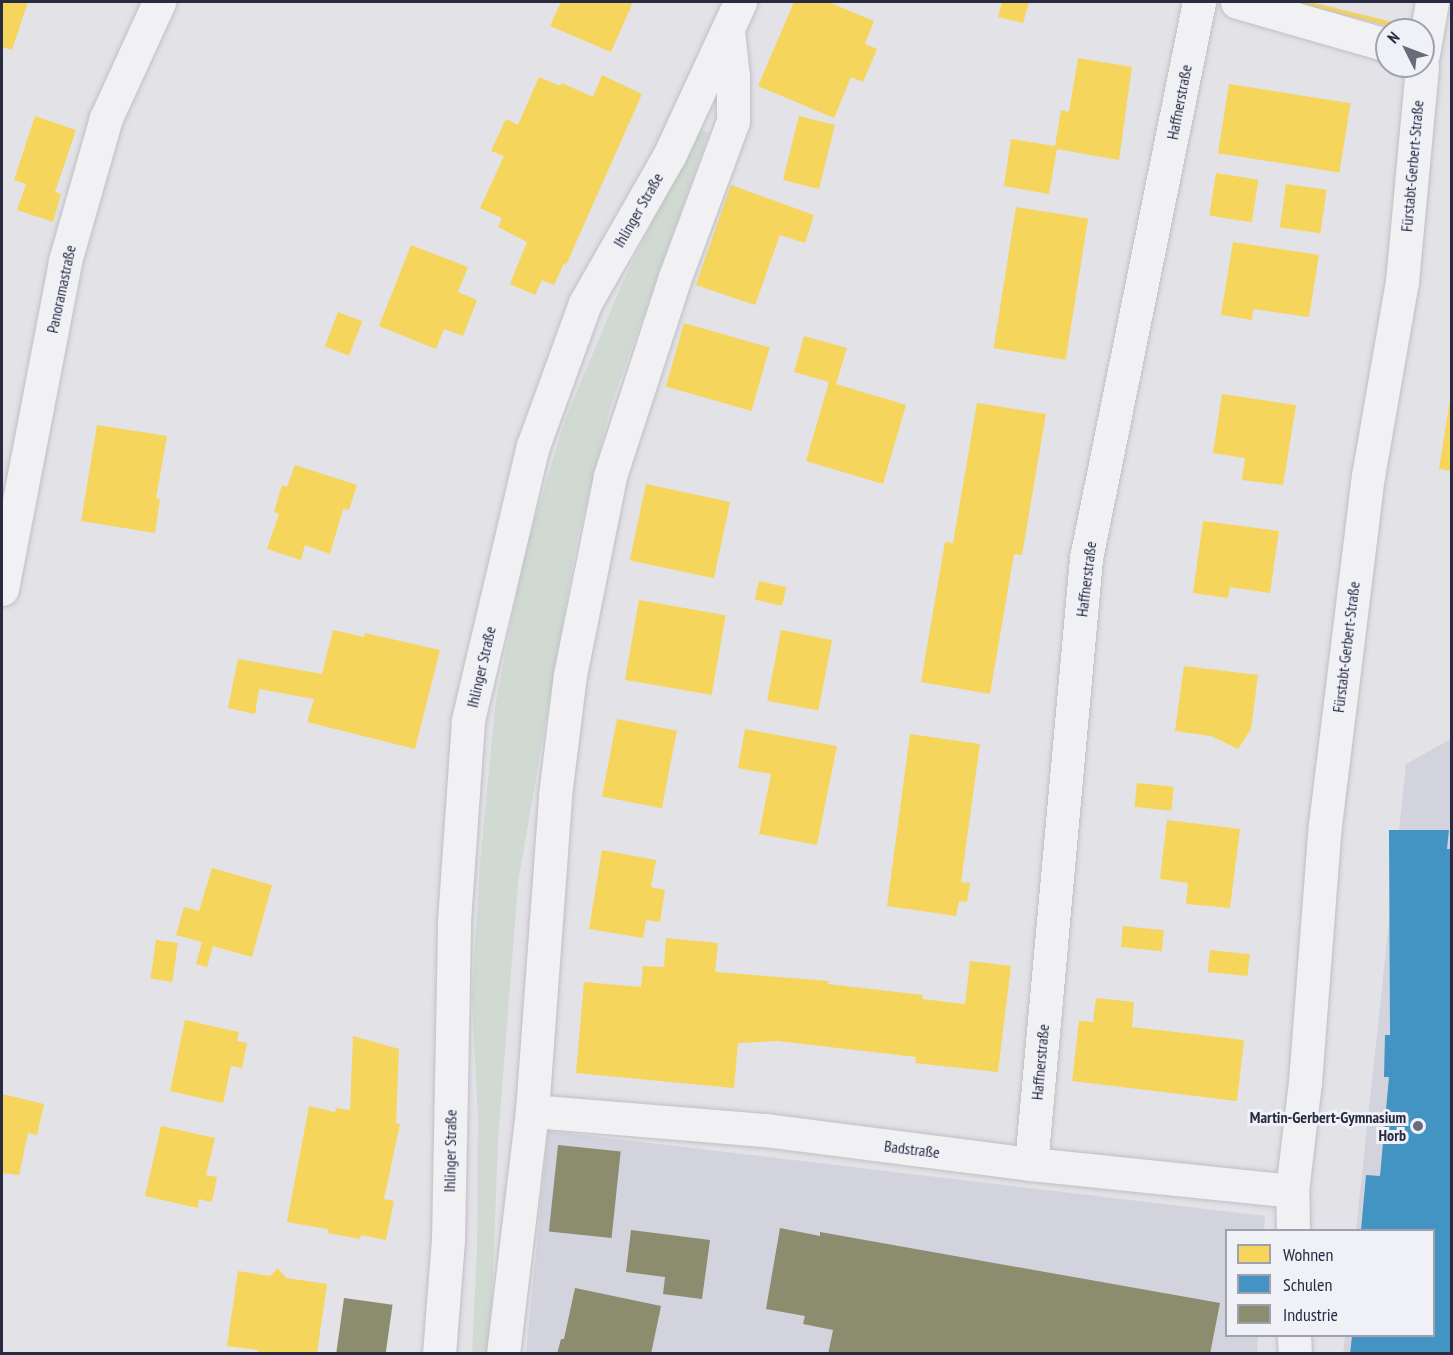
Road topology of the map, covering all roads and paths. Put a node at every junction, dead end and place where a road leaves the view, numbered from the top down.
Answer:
1 (159, 2) edge
2 (1199, 2) edge
3 (1237, 2) edge
4 (1432, 2) edge
5 (734, 15) edge
6 (1429, 18) edge
7 (1375, 42) edge
8 (1421, 78) edge
9 (2, 589) edge
10 (532, 1111) junction
11 (1031, 1164) junction
12 (1292, 1191) junction
13 (1293, 1229) edge
14 (1294, 1337) edge
15 (439, 1353) edge
16 (503, 1353) edge
17 (1294, 1353) edge

1 - 9 street, Panoramastraße
2 - 11 street, Haffnerstraße
3 - 7 street
4 - 6 street
5 - 10 street, Ihlinger Straße
5 - 15 street, Ihlinger Straße
8 - 12 street, Fürstabt-Gerbert-Straße
10 - 11 street, Badstraße
10 - 16 street, Ihlinger Straße
11 - 12 street, Badstraße
12 - 13 street, Fürstabt-Gerbert-Straße
14 - 17 street

